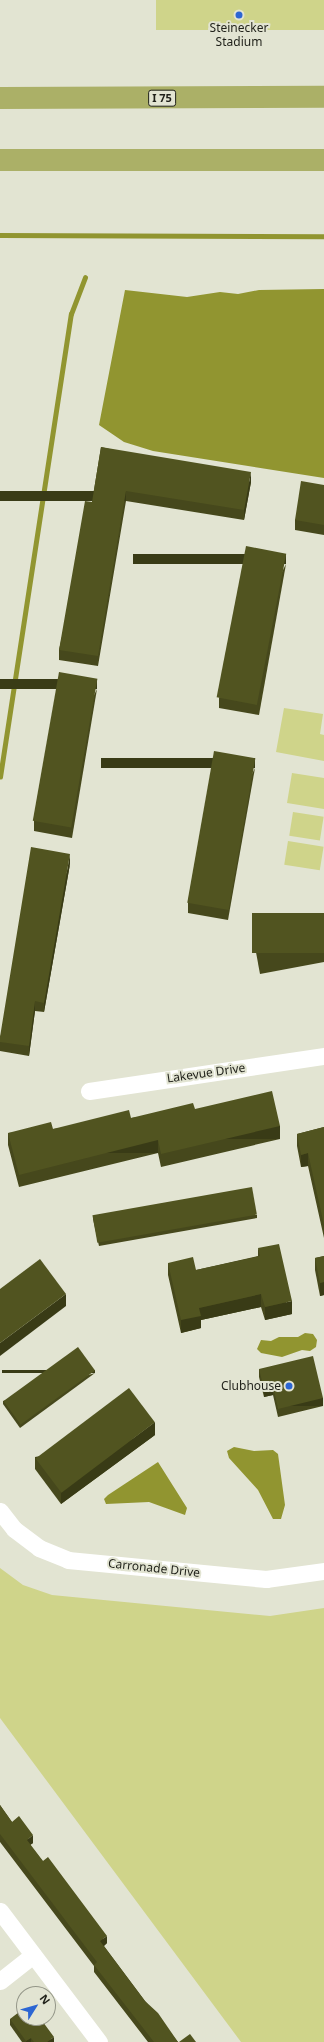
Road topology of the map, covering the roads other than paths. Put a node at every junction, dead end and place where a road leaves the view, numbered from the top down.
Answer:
1 (324, 97) edge
2 (0, 98) edge
3 (0, 160) edge
4 (324, 160) edge
5 (324, 1056) edge
6 (89, 1091) dead end
7 (0, 1511) edge
8 (324, 1571) edge
9 (0, 1910) edge
10 (33, 1955) junction
11 (0, 1981) edge
12 (99, 2042) edge

1 - 2 highway, I 75
3 - 4 highway
5 - 6 street, Lakevue Drive
7 - 8 street, Carronade Drive
9 - 10 street
10 - 11 street
10 - 12 street

